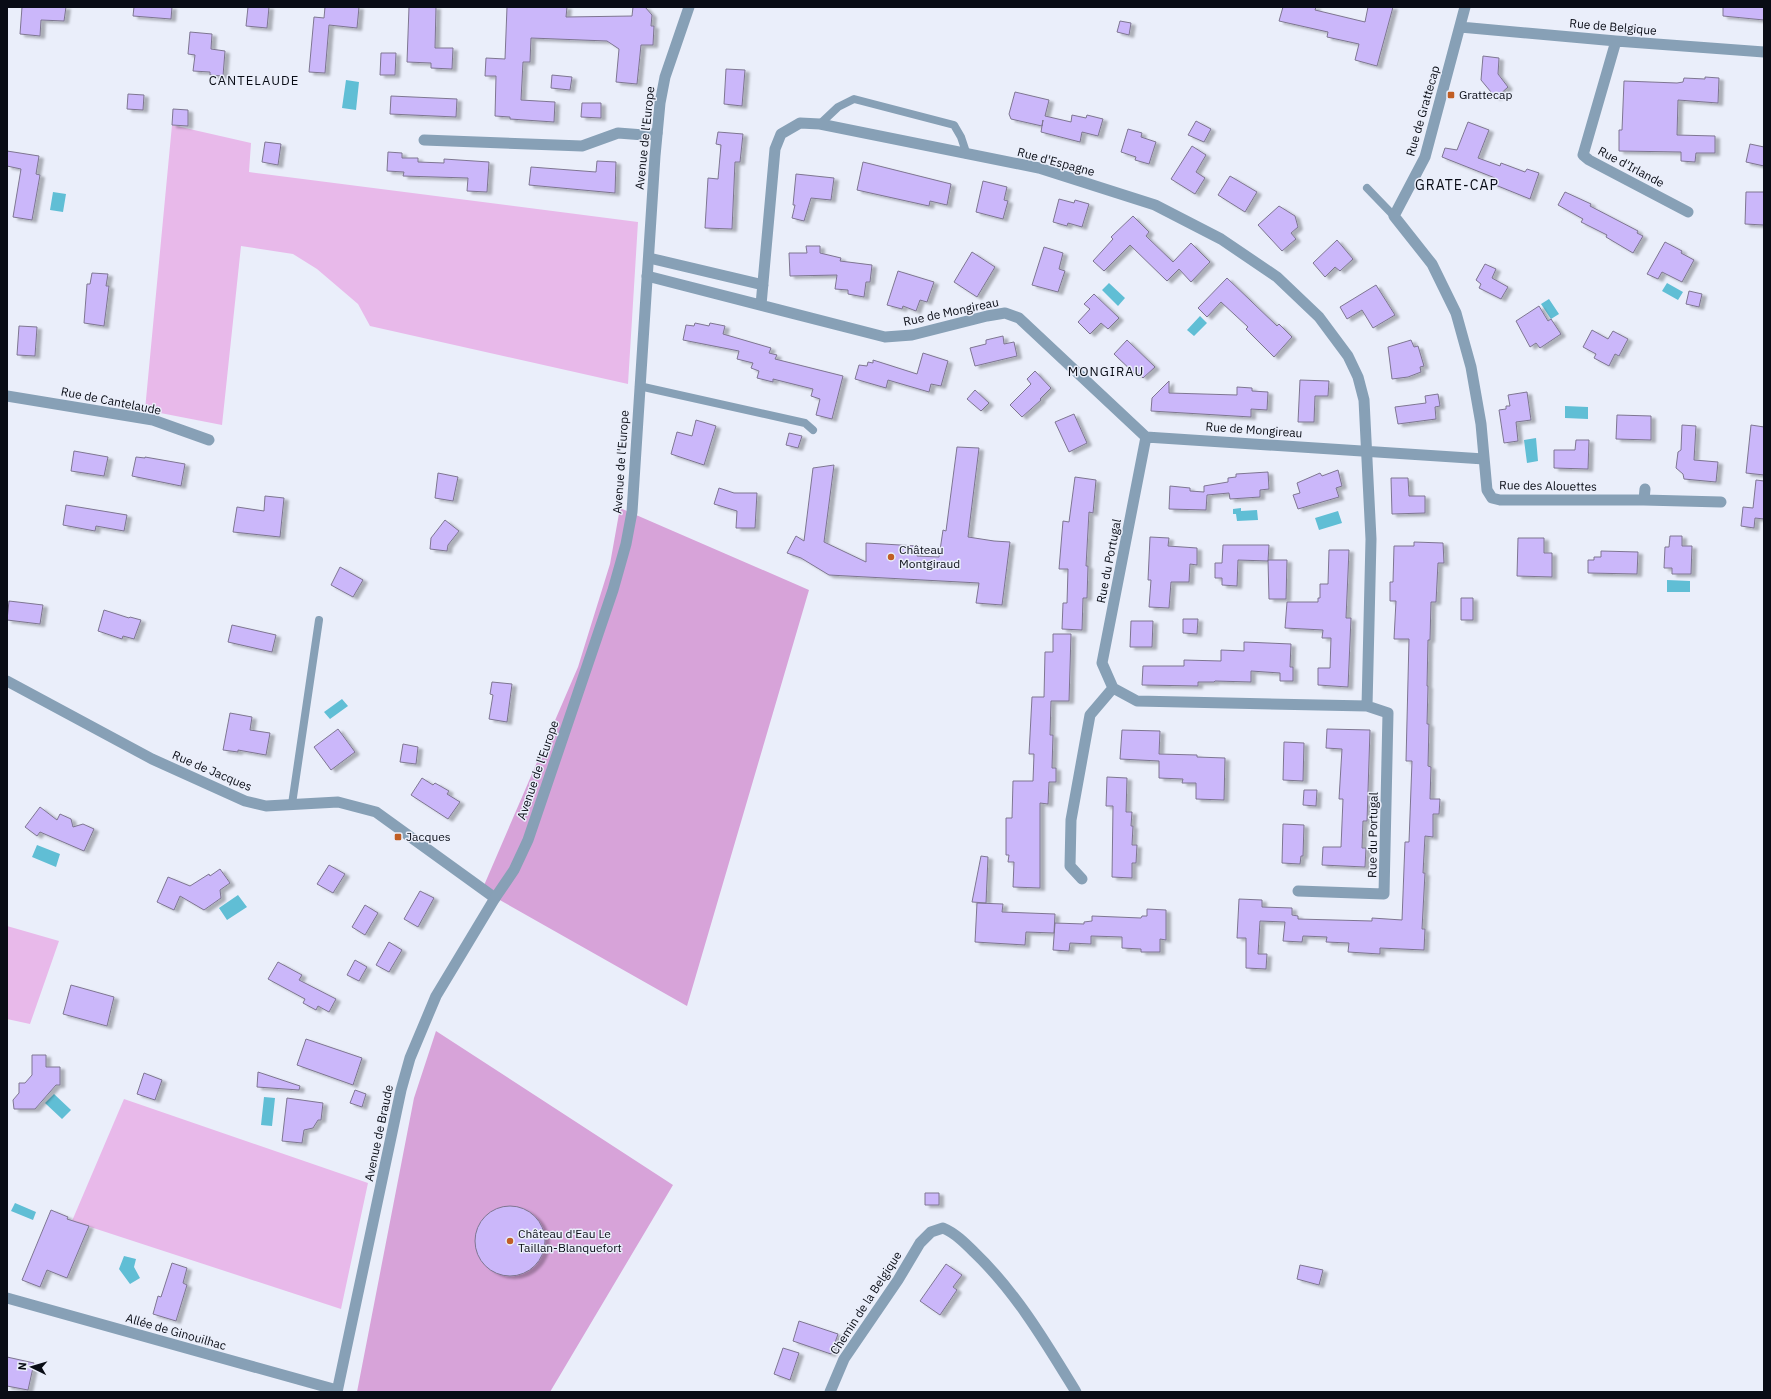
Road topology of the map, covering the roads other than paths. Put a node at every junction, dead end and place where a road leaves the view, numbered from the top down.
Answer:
1 (689, 7) edge
2 (1465, 7) edge
3 (1460, 27) junction
4 (1616, 41) junction
5 (1764, 52) edge
6 (820, 124) junction
7 (657, 132) junction
8 (424, 140) dead end
9 (967, 155) junction
10 (1368, 188) dead end
11 (1688, 212) dead end
12 (1394, 216) junction
13 (648, 258) junction
14 (647, 276) junction
15 (763, 285) junction
16 (761, 305) junction
17 (639, 386) junction
18 (7, 396) edge
19 (813, 430) dead end
20 (1146, 436) junction
21 (208, 440) dead end
22 (1366, 451) junction
23 (1484, 459) junction
24 (1721, 502) dead end
25 (319, 620) dead end
26 (7, 681) edge
27 (1113, 688) junction
28 (1367, 706) junction
29 (292, 804) junction
30 (1082, 879) dead end
31 (1298, 892) dead end
32 (495, 898) junction
33 (7, 1298) edge
34 (337, 1391) edge
35 (830, 1392) edge
36 (1076, 1392) edge

1 - 7 street, Avenue de l'Europe
2 - 3 street, Rue de Grattecap
3 - 4 street, Rue de Belgique
3 - 12 street, Rue de Grattecap
4 - 5 street, Rue de Belgique
4 - 11 street, Rue d'Irlande
6 - 9 street, Rue d'Espagne
6 - 9 lane
6 - 15 street, Rue d'Espagne
7 - 8 street
7 - 13 street, Avenue de l'Europe
9 - 22 street, Rue d'Espagne
10 - 12 lane
12 - 23 street
13 - 14 street, Avenue de l'Europe
13 - 15 street
14 - 16 street, Rue de Mongireau
14 - 17 street, Avenue de l'Europe
15 - 16 street, Rue d'Espagne
16 - 20 street, Rue de Mongireau
17 - 19 lane
17 - 32 street, Avenue de l'Europe
18 - 21 street, Rue de Cantelaude
20 - 22 street, Rue de Mongireau
20 - 27 street, Rue du Portugal
22 - 23 street, Rue de Mongireau
22 - 28 street
23 - 24 street, Rue des Alouettes
25 - 29 lane
26 - 29 street, Rue de Jacques
27 - 28 street, Rue du Portugal
27 - 30 street
28 - 31 street, Rue du Portugal
29 - 32 street, Rue de Jacques
32 - 34 street, Avenue de Braude
33 - 34 street, Allée de Ginouilhac
35 - 36 street, Chemin de la Belgique

